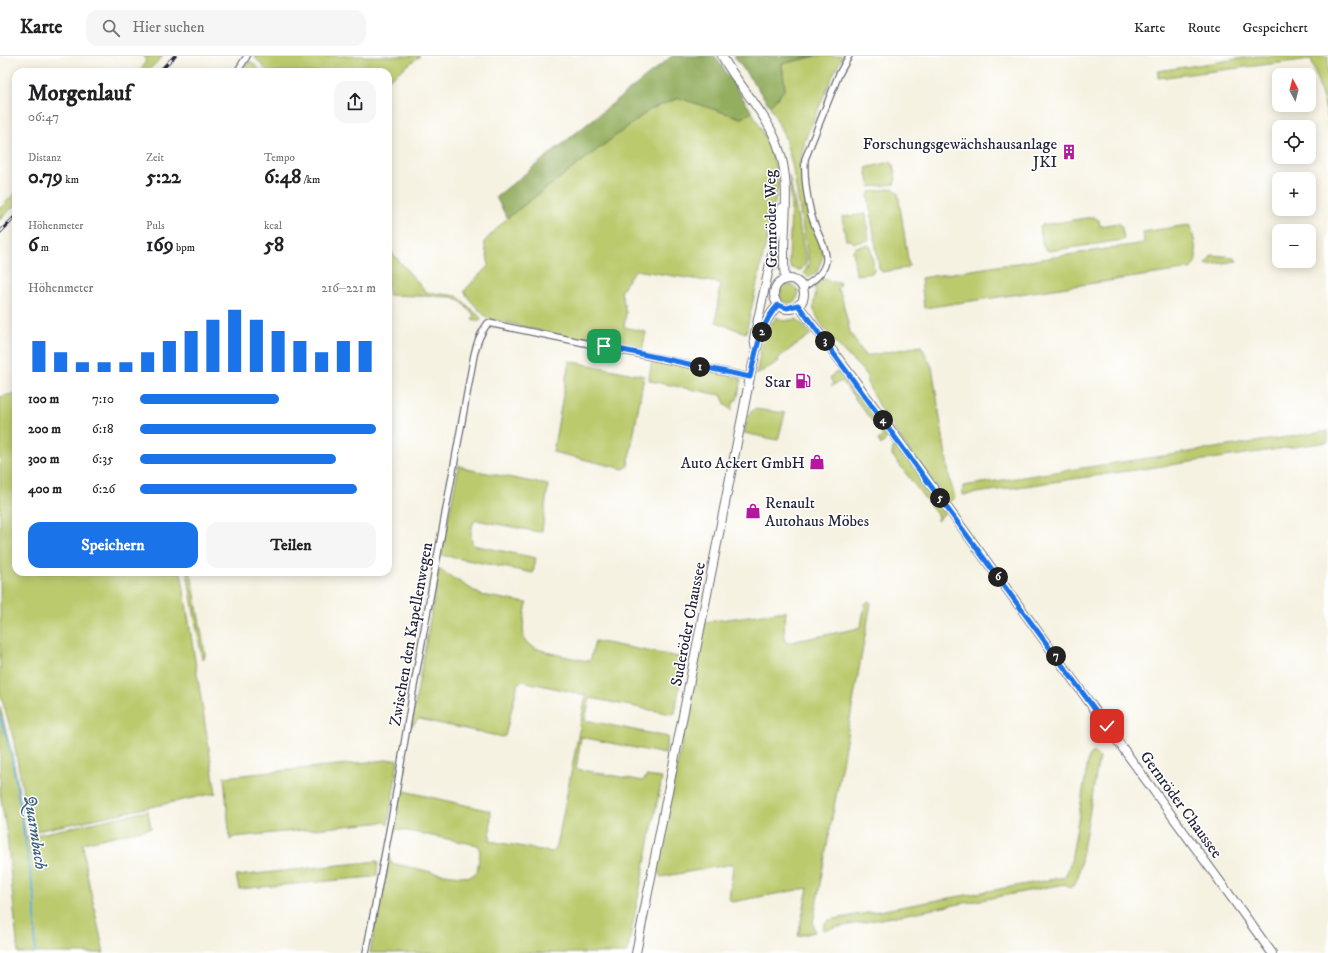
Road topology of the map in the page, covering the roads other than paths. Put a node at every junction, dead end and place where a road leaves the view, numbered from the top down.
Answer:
1 (247, 56) edge
2 (722, 56) edge
3 (849, 56) edge
4 (240, 68) edge
5 (786, 198) junction
6 (785, 280) junction
7 (802, 288) junction
8 (778, 305) junction
9 (798, 305) junction
10 (756, 351) junction
11 (750, 377) junction
12 (366, 953) edge
13 (636, 953) edge
14 (1272, 953) edge

1 - 4 street
2 - 5 main road, Gernröder Weg
3 - 7 street
5 - 6 main road, Gernröder Weg
5 - 10 main road
6 - 7 main road
6 - 8 main road
7 - 9 main road
8 - 9 main road
8 - 10 main road, Suderöder Chaussee
9 - 14 main road, Gernröder Chaussee
10 - 11 main road, Suderöder Chaussee
11 - 12 street, Zwischen den Kapellenwegen
11 - 13 main road, Suderöder Chaussee

